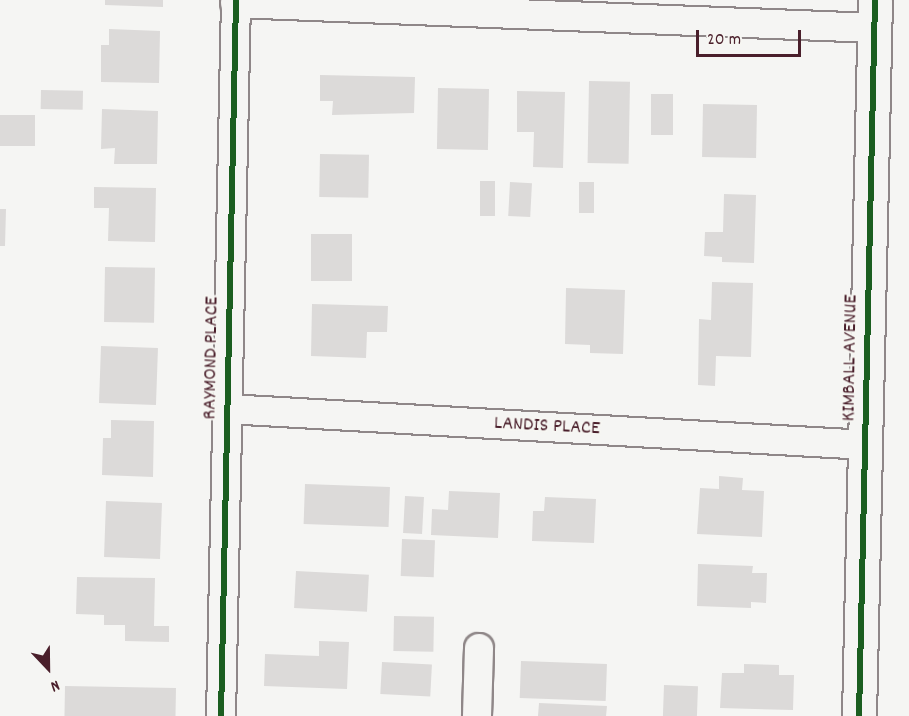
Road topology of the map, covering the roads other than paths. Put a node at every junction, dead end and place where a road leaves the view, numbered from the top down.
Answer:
1 (236, 1) edge
2 (875, 14) edge
3 (227, 409) junction
4 (866, 446) junction
5 (479, 648) dead end
6 (221, 716) edge
7 (477, 716) edge
8 (859, 716) edge

1 - 2 street
1 - 3 street, RAYMOND PLACE
2 - 4 street, KIMBALL AVENUE
3 - 4 street, LANDIS PLACE
3 - 6 street, RAYMOND PLACE
4 - 8 street, KIMBALL AVENUE
5 - 7 street

